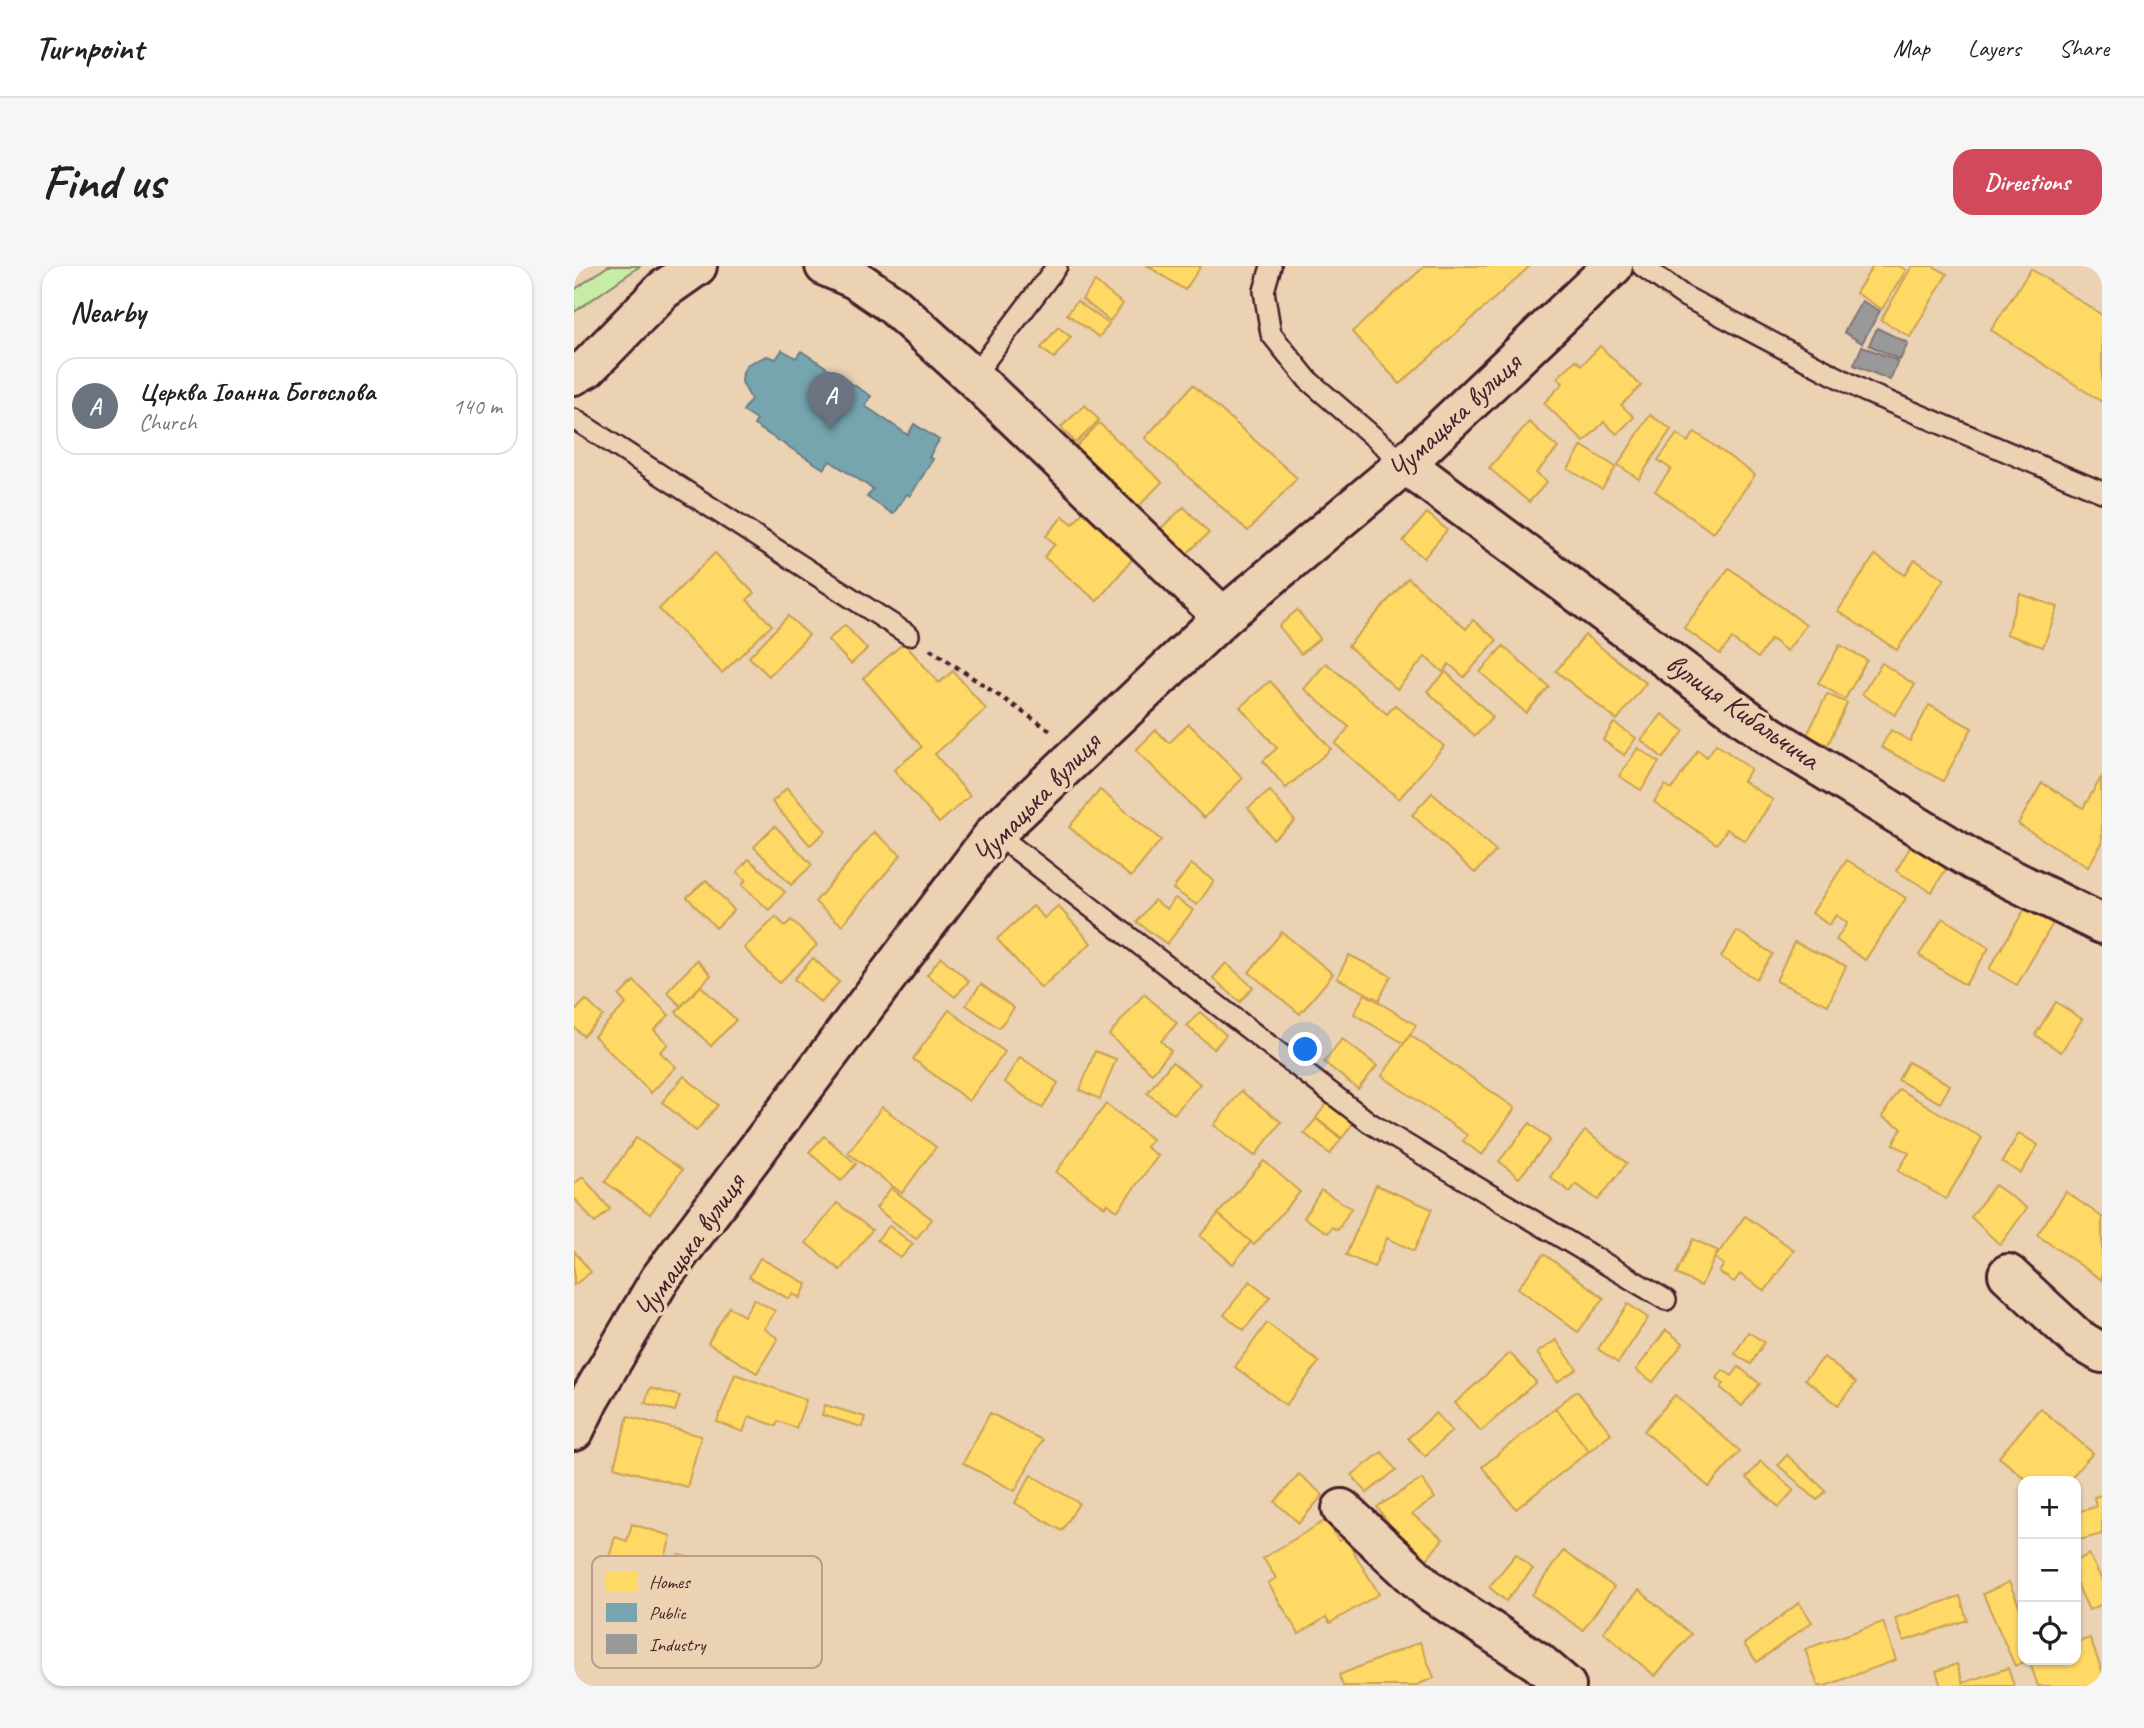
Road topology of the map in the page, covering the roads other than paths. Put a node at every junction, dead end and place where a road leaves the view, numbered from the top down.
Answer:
1 (697, 266) edge
2 (825, 266) edge
3 (1057, 266) edge
4 (1271, 266) edge
5 (1614, 266) edge
6 (1642, 266) edge
7 (574, 375) edge
8 (973, 377) junction
9 (574, 419) edge
10 (1405, 464) junction
11 (2102, 492) edge
12 (1223, 617) junction
13 (909, 635) road end
14 (995, 833) junction
15 (2102, 924) edge
16 (2008, 1274) dead end
17 (1666, 1300) dead end
18 (2102, 1353) edge
19 (574, 1432) edge
20 (1342, 1509) dead end
21 (1566, 1686) edge

1 - 7 street
2 - 8 street
3 - 8 lane
4 - 10 lane
5 - 10 street, Чумацька вулиця
6 - 11 lane
8 - 12 street
9 - 13 lane
10 - 12 street, Чумацька вулиця
10 - 15 street, вулиця Кибальчича
12 - 14 street, Чумацька вулиця
14 - 17 lane
14 - 19 street, Чумацька вулиця
16 - 18 street
20 - 21 street

